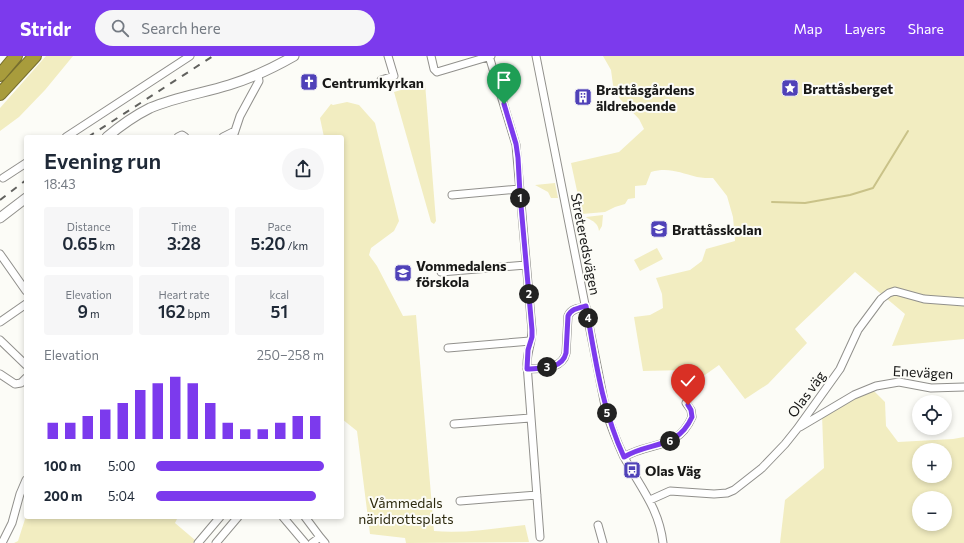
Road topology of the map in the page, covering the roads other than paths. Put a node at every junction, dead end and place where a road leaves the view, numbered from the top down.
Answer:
1 (16, 56) edge
2 (35, 56) edge
3 (190, 56) edge
4 (294, 56) edge
5 (388, 56) edge
6 (431, 56) edge
7 (490, 56) edge
8 (536, 56) edge
9 (0, 75) edge
10 (258, 75) junction
11 (381, 80) dead end
12 (0, 94) edge
13 (234, 134) edge
14 (69, 135) edge
15 (109, 135) edge
16 (24, 164) edge
17 (3, 178) dead end
18 (519, 189) junction
19 (452, 195) dead end
20 (24, 200) edge
21 (0, 218) edge
22 (0, 254) edge
23 (526, 265) junction
24 (441, 272) dead end
25 (24, 288) edge
26 (964, 302) edge
27 (24, 305) edge
28 (586, 306) junction
29 (0, 322) edge
30 (0, 340) edge
31 (530, 341) junction
32 (448, 348) dead end
33 (24, 363) edge
34 (527, 369) junction
35 (0, 374) edge
36 (24, 380) edge
37 (964, 387) edge
38 (686, 403) dead end
39 (530, 418) junction
40 (454, 424) dead end
41 (797, 429) junction
42 (624, 457) junction
43 (24, 485) edge
44 (537, 495) junction
45 (650, 500) junction
46 (460, 501) dead end
47 (218, 519) edge
48 (236, 519) edge
49 (285, 519) edge
50 (307, 519) edge
51 (598, 526) dead end
52 (540, 537) dead end
53 (323, 540) edge
54 (2, 543) edge
55 (198, 543) edge
56 (216, 543) edge
57 (305, 543) edge
58 (312, 543) edge
59 (603, 543) edge
60 (663, 543) edge

1 - 9 highway
2 - 12 highway
3 - 14 street
4 - 10 street
5 - 11 street
6 - 7 street
7 - 18 street
8 - 28 street, Streteredsvägen
10 - 13 street
10 - 15 street
16 - 17 street
18 - 19 street
18 - 23 street
20 - 21 street
22 - 25 street
23 - 24 street
23 - 31 street
26 - 41 street, Olas väg
27 - 29 street
28 - 34 street
28 - 42 street, Streteredsvägen
30 - 33 street
31 - 32 street
31 - 34 street
34 - 39 street
35 - 36 street
37 - 41 street, Enevägen
38 - 42 street
39 - 40 street
39 - 44 street
41 - 45 street, Olas väg
42 - 45 street, Streteredsvägen
43 - 54 street
44 - 46 street
44 - 52 street
45 - 60 street, Streteredsvägen
47 - 55 street
48 - 56 street
49 - 57 street
50 - 53 street
51 - 59 street
53 - 58 street

